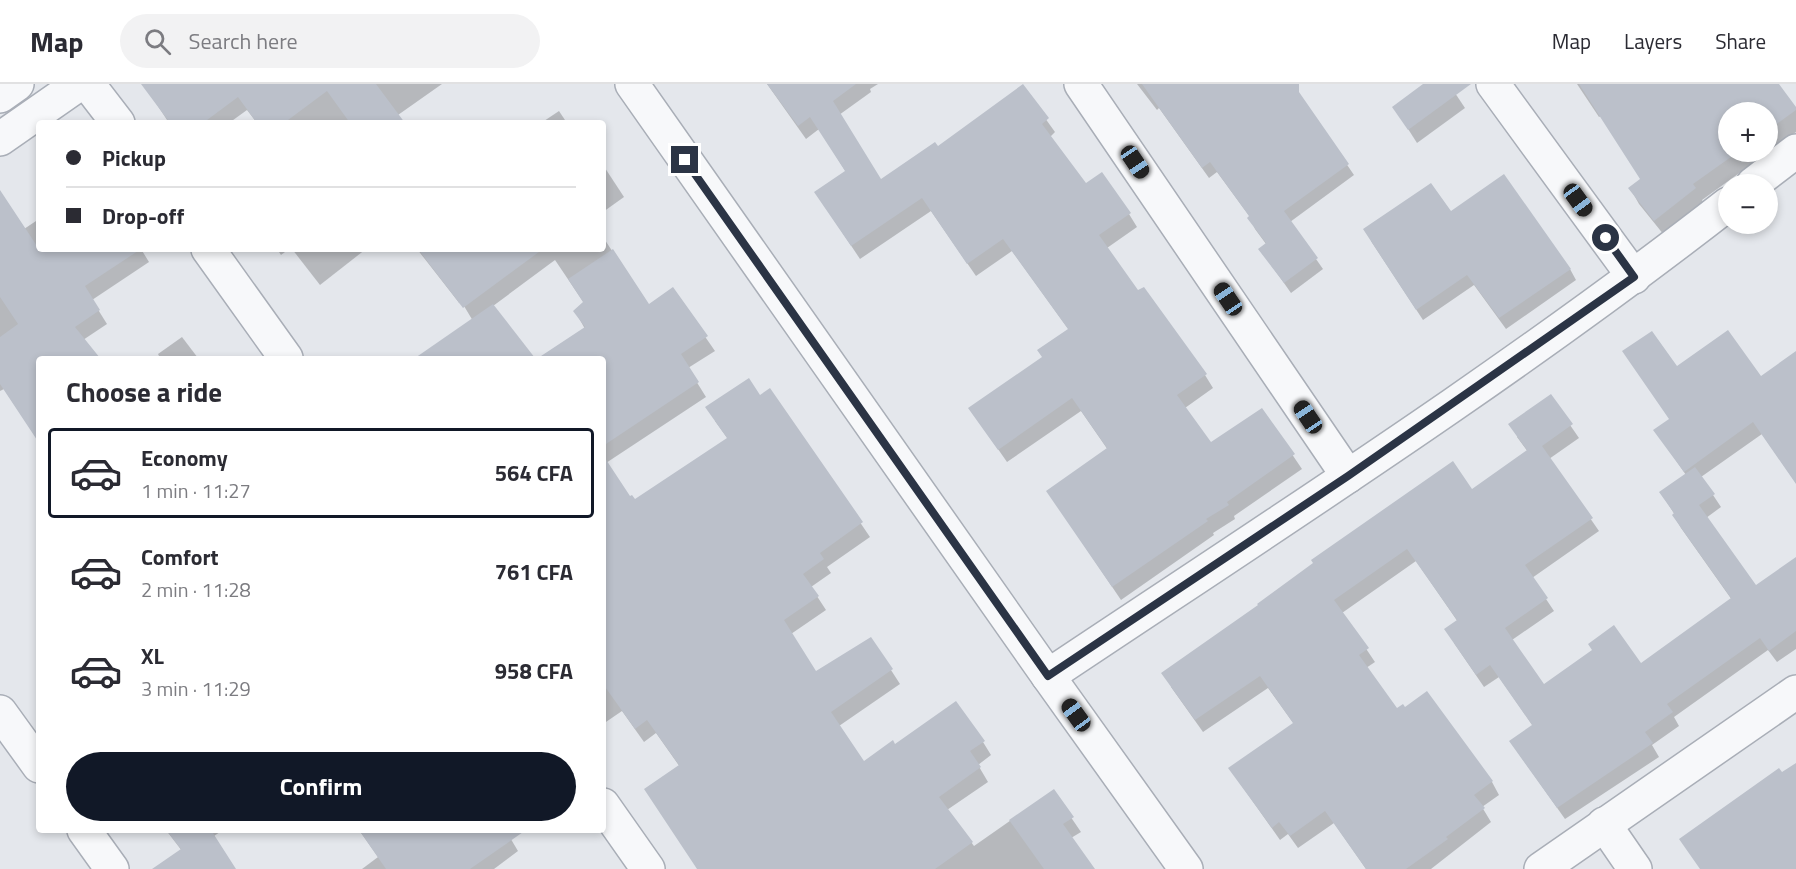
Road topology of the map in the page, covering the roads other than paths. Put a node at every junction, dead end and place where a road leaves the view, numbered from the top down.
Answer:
1 (17, 84) edge
2 (79, 84) edge
3 (88, 84) edge
4 (632, 84) edge
5 (1081, 84) edge
6 (1493, 84) edge
7 (0, 96) edge
8 (116, 120) edge
9 (0, 139) edge
10 (1796, 151) edge
11 (1766, 174) edge
12 (1718, 212) edge
13 (210, 252) edge
14 (1634, 277) junction
15 (285, 356) edge
16 (1348, 476) junction
17 (1048, 676) junction
18 (1796, 692) edge
19 (0, 711) edge
20 (36, 762) edge
21 (606, 809) edge
22 (1604, 824) junction
23 (86, 833) edge
24 (112, 869) edge
25 (648, 869) edge
26 (1186, 869) edge
27 (1541, 869) edge
28 (1635, 869) edge

1 - 7 street
2 - 9 street
3 - 8 street
4 - 17 street
5 - 16 street
6 - 14 street
10 - 11 street
12 - 14 street
13 - 15 street
14 - 16 street
16 - 17 street
17 - 26 street
18 - 22 street
19 - 20 street
21 - 25 street
22 - 27 street
22 - 28 street
23 - 24 street

